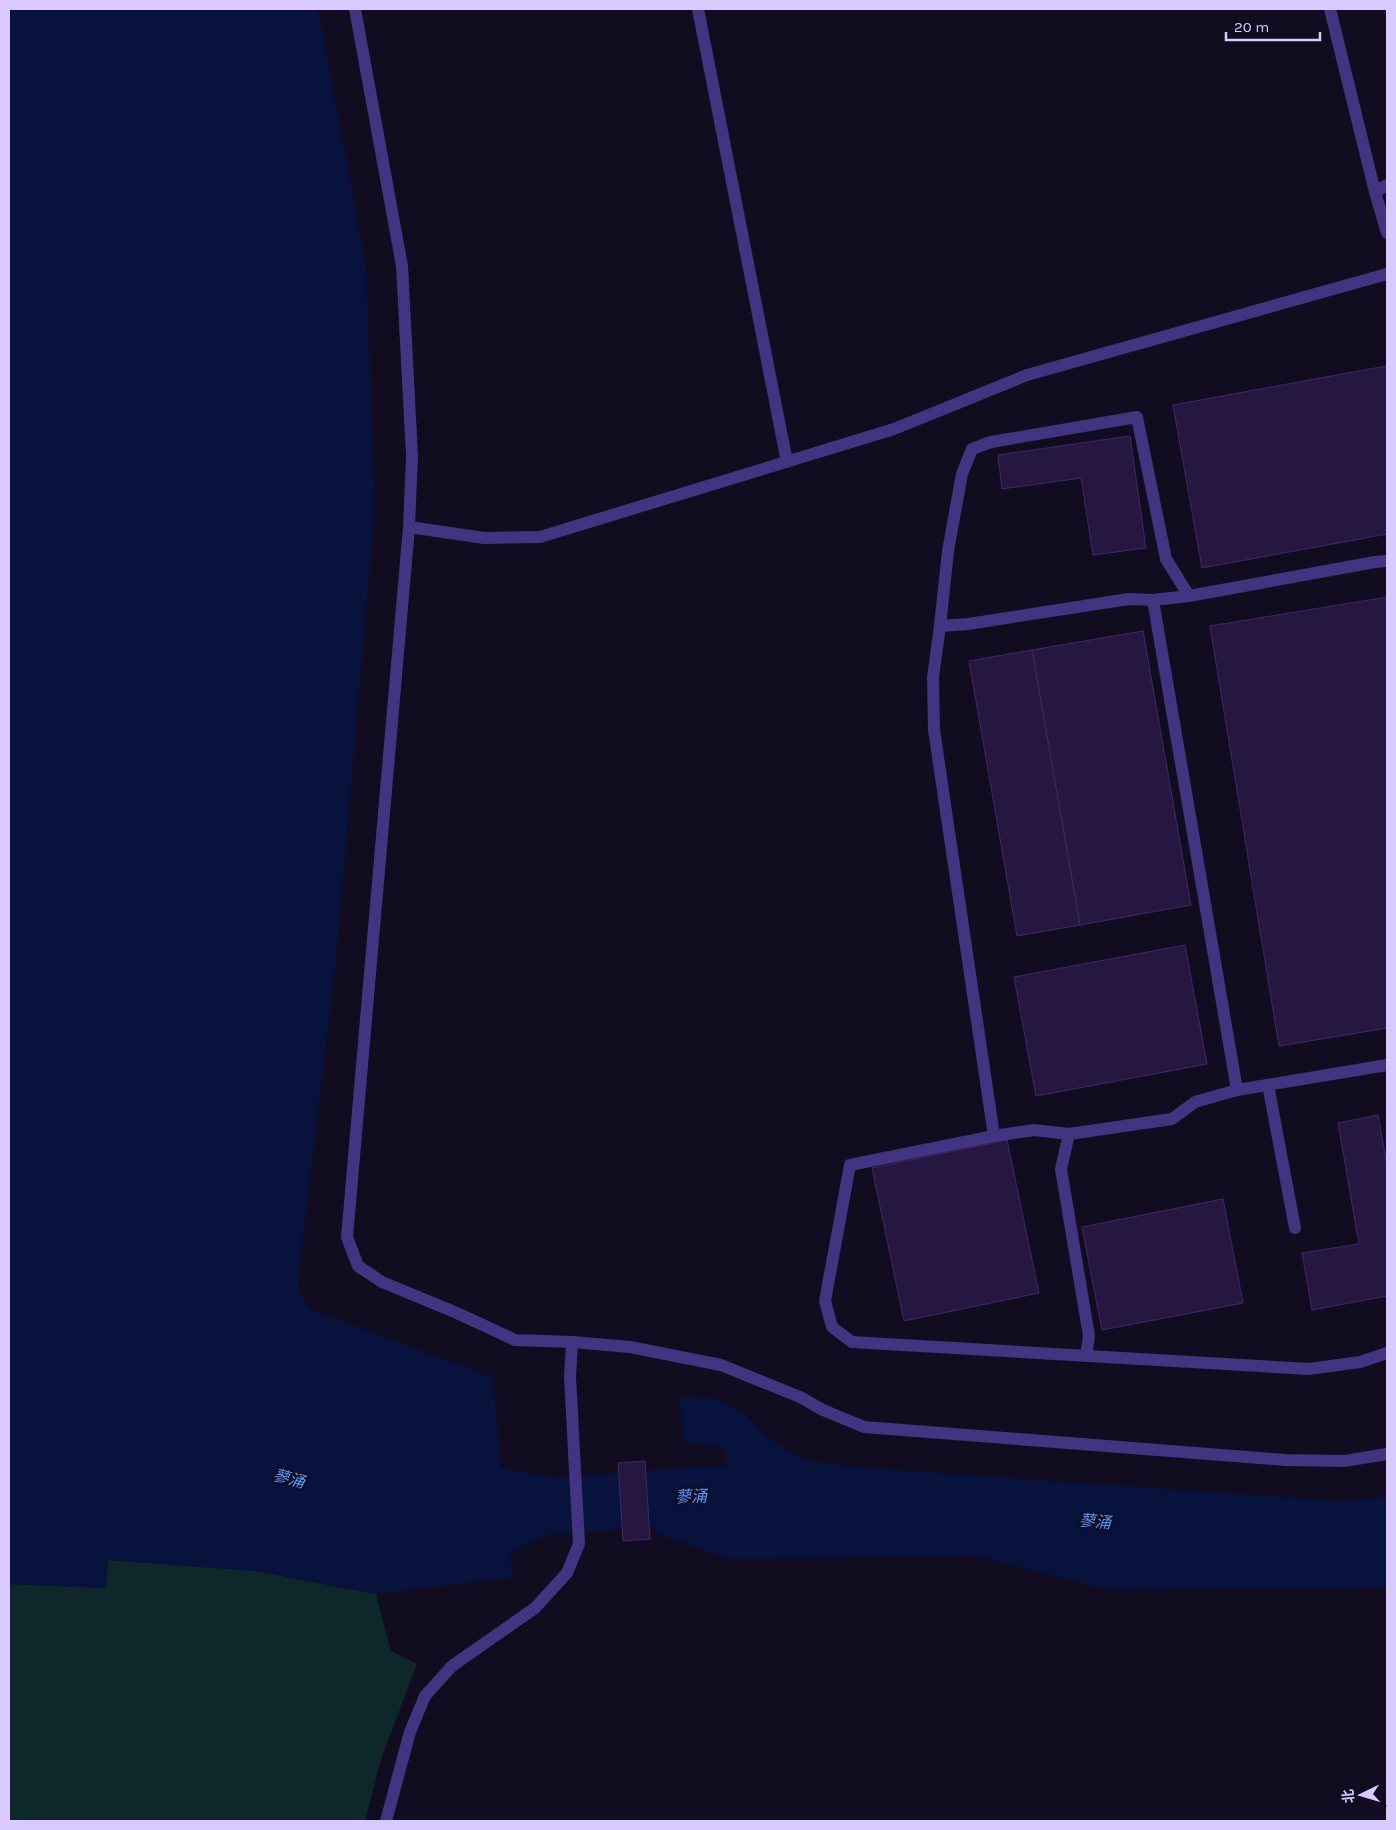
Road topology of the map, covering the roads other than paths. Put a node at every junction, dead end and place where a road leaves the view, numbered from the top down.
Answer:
1 (355, 9) edge
2 (698, 9) edge
3 (1330, 9) edge
4 (1387, 185) edge
5 (1375, 192) junction
6 (1387, 234) edge
7 (1387, 274) edge
8 (787, 462) junction
9 (409, 527) junction
10 (1387, 561) edge
11 (1189, 596) junction
12 (1152, 600) junction
13 (940, 626) junction
14 (1387, 1066) edge
15 (1268, 1085) junction
16 (1237, 1090) junction
17 (1069, 1134) junction
18 (994, 1136) junction
19 (1295, 1228) dead end
20 (572, 1342) junction
21 (1387, 1353) edge
22 (1086, 1356) junction
23 (1387, 1454) edge
24 (386, 1821) edge

1 - 9 street
2 - 8 street
3 - 5 street
4 - 5 street
5 - 6 street
7 - 8 street
8 - 9 street
9 - 20 street
10 - 11 street
11 - 12 street
11 - 13 street
12 - 13 street
12 - 16 street
13 - 18 street
14 - 15 street
15 - 16 street
15 - 19 street
16 - 17 street
17 - 18 street
17 - 22 street
18 - 22 street
20 - 23 street
20 - 24 street
21 - 22 street

